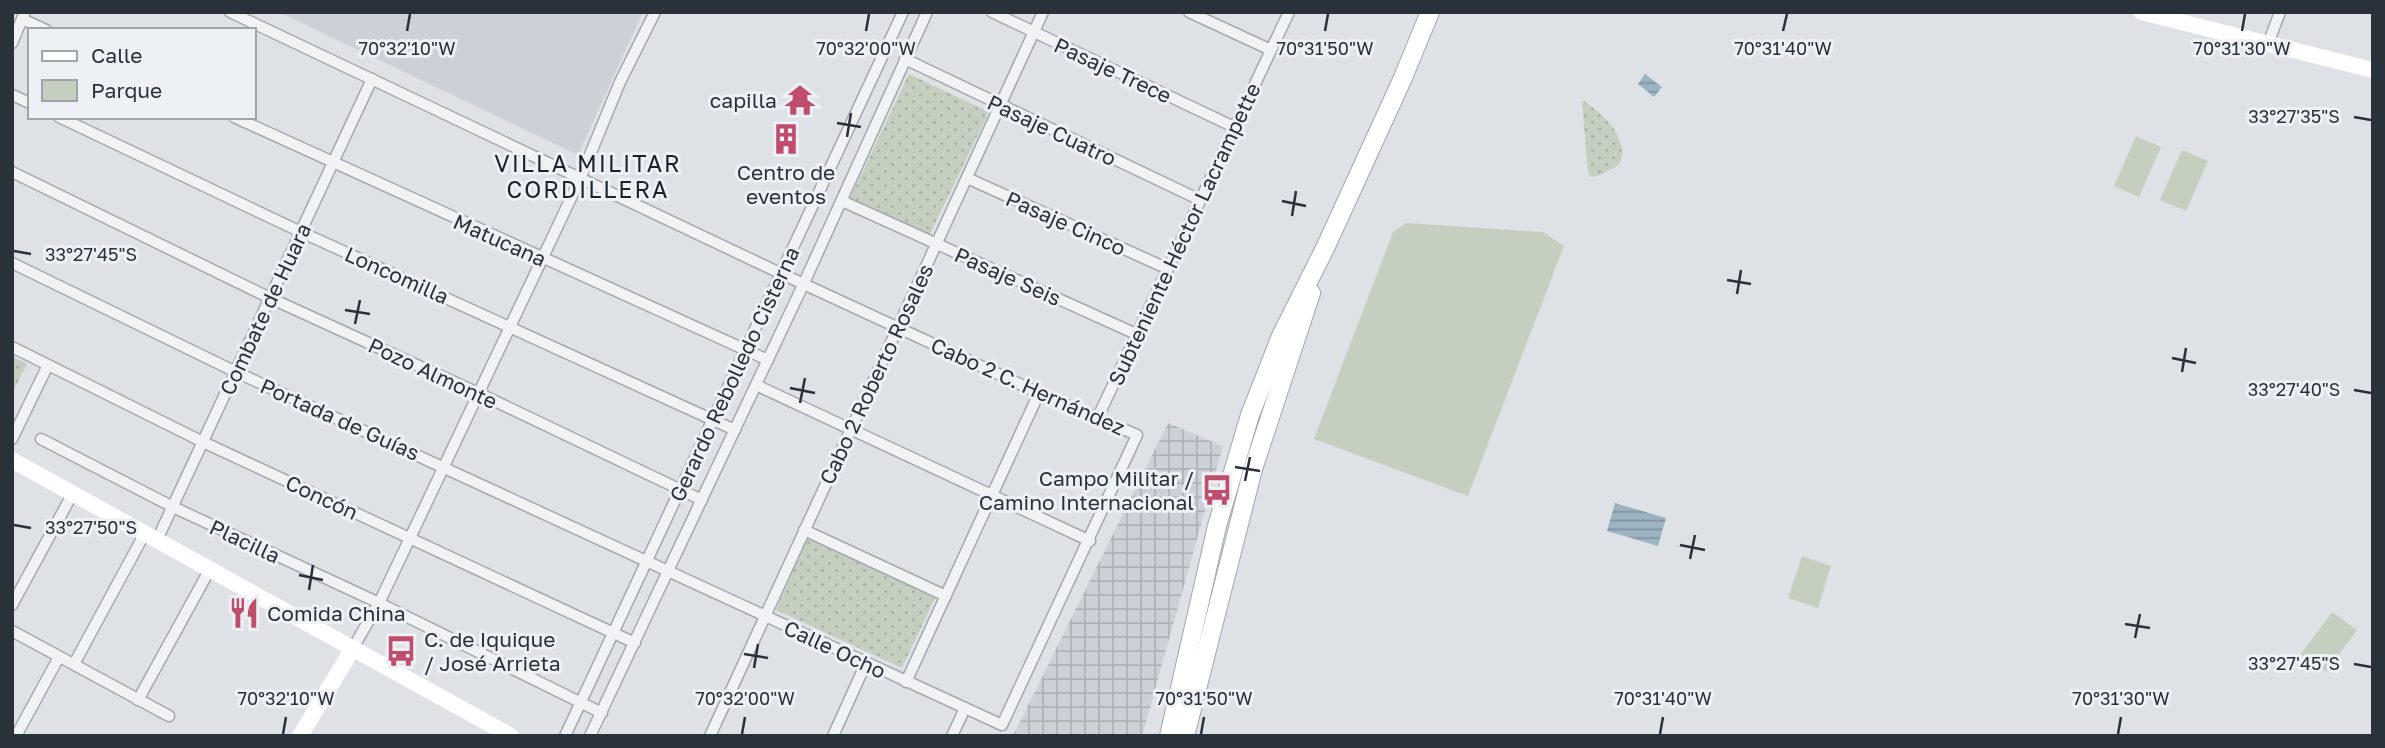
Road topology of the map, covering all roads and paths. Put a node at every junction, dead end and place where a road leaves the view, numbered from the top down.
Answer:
1 (230, 12) edge
2 (655, 12) edge
3 (903, 12) edge
4 (927, 12) edge
5 (992, 12) edge
6 (1043, 12) edge
7 (1189, 12) edge
8 (1289, 12) edge
9 (1430, 12) edge
10 (2141, 12) edge
11 (2280, 12) edge
12 (23, 15) edge
13 (2165, 15) edge
14 (43, 28) edge
15 (1034, 32) junction
16 (12, 43) edge
17 (2268, 44) junction
18 (1271, 50) junction
19 (905, 59) junction
20 (2373, 70) edge
21 (372, 79) junction
22 (12, 95) edge
23 (28, 102) edge
24 (1000, 105) junction
25 (63, 119) edge
26 (238, 119) edge
27 (1234, 127) junction
28 (333, 163) junction
29 (12, 172) edge
30 (580, 178) junction
31 (967, 178) junction
32 (1199, 200) junction
33 (842, 201) junction
34 (301, 232) junction
35 (937, 243) junction
36 (1326, 246) junction
37 (542, 259) junction
38 (12, 263) edge
39 (1166, 268) junction
40 (782, 274) junction
41 (804, 283) junction
42 (270, 298) junction
43 (509, 325) junction
44 (898, 327) junction
45 (1136, 334) junction
46 (12, 347) edge
47 (746, 350) junction
48 (768, 360) junction
49 (48, 365) junction
50 (236, 372) junction
51 (756, 385) junction
52 (478, 393) junction
53 (1040, 393) junction
54 (1097, 419) junction
55 (712, 421) junction
56 (735, 430) junction
57 (851, 430) junction
58 (12, 439) edge
59 (41, 439) dead end
60 (203, 442) junction
61 (12, 460) edge
62 (443, 466) junction
63 (680, 489) junction
64 (73, 494) junction
65 (992, 495) junction
66 (702, 500) junction
67 (173, 507) junction
68 (804, 530) junction
69 (151, 537) junction
70 (410, 538) junction
71 (1090, 541) junction
72 (646, 562) junction
73 (210, 569) junction
74 (668, 573) junction
75 (946, 596) junction
76 (379, 603) junction
77 (12, 605) edge
78 (764, 617) junction
79 (12, 631) edge
80 (613, 632) junction
81 (635, 643) junction
82 (353, 648) junction
83 (60, 657) junction
84 (866, 663) junction
85 (74, 664) junction
86 (906, 682) junction
87 (138, 700) junction
88 (580, 701) junction
89 (965, 708) junction
90 (602, 713) junction
91 (169, 716) dead end
92 (16, 736) edge
93 (300, 736) edge
94 (511, 736) edge
95 (565, 736) edge
96 (590, 736) edge
97 (710, 736) edge
98 (833, 736) edge
99 (951, 736) edge
100 (1169, 736) edge
101 (1185, 736) edge

1 - 21 street, Cabo 2 C. Hernández
2 - 30 street
3 - 40 street, Gerardo Rebolledo Cisterna
4 - 19 street, Gerardo Rebolledo Cisterna
5 - 15 street, Pasaje Trece
6 - 15 street, Cabo 2 Roberto Rosales
7 - 18 street
8 - 18 street, Subteniente Héctor Lacrampette
9 - 36 main road
10 - 13 main road
11 - 17 street
12 - 14 street
12 - 16 street
13 - 17 main road
15 - 24 street, Cabo 2 Roberto Rosales
15 - 27 street, Pasaje Trece
17 - 20 main road
18 - 27 street, Subteniente Héctor Lacrampette
19 - 24 street, Pasaje Cuatro
19 - 33 street, Gerardo Rebolledo Cisterna
21 - 28 street, Combate de Huara
21 - 30 street, Cabo 2 C. Hernández
22 - 23 street
24 - 31 street, Cabo 2 Roberto Rosales
24 - 32 street, Pasaje Cuatro
25 - 34 street, Loncomilla
26 - 28 street, Matucana
27 - 32 street, Subteniente Héctor Lacrampette
28 - 34 street, Combate de Huara
28 - 37 street, Matucana
29 - 42 street, Pozo Almonte
30 - 37 street
30 - 40 street, Cabo 2 C. Hernández
31 - 35 street, Cabo 2 Roberto Rosales
31 - 39 street, Pasaje Cinco
32 - 39 street, Subteniente Héctor Lacrampette
33 - 35 street, Pasaje Seis
33 - 41 street, Gerardo Rebolledo Cisterna
34 - 42 street, Combate de Huara
34 - 43 street, Loncomilla
35 - 44 street, Cabo 2 Roberto Rosales
35 - 45 street, Pasaje Seis
36 - 100 main road
36 - 101 main road
37 - 43 street
37 - 47 street, Matucana
38 - 50 street, Portada de Guías
39 - 45 street, Subteniente Héctor Lacrampette
40 - 41 street, Cabo 2 C. Hernández
40 - 47 street, Gerardo Rebolledo Cisterna
41 - 44 street, Cabo 2 C. Hernández
41 - 48 street, Gerardo Rebolledo Cisterna
42 - 50 street, Combate de Huara
42 - 52 street, Pozo Almonte
43 - 52 street
43 - 55 street, Loncomilla
44 - 53 street, Cabo 2 C. Hernández
44 - 57 street, Cabo 2 Roberto Rosales
45 - 54 street, Subteniente Héctor Lacrampette
46 - 49 street, Concón
47 - 48 street, Matucana
47 - 55 street, Gerardo Rebolledo Cisterna
48 - 51 street, Gerardo Rebolledo Cisterna
49 - 58 street
49 - 60 street, Concón
50 - 60 street, Combate de Huara
50 - 62 street, Portada de Guías
51 - 56 street, Gerardo Rebolledo Cisterna
51 - 57 street
52 - 62 street
52 - 63 street, Pozo Almonte
53 - 54 street, Cabo 2 C. Hernández
53 - 65 street
54 - 71 street, Cabo 2 C. Hernández
55 - 56 street, Loncomilla
55 - 63 street, Gerardo Rebolledo Cisterna
56 - 66 street, Gerardo Rebolledo Cisterna
57 - 65 street
57 - 68 street, Cabo 2 Roberto Rosales
59 - 67 street, Placilla
60 - 67 street, Combate de Huara
60 - 70 street, Concón
61 - 64 main road
62 - 70 street
62 - 72 street, Portada de Guías
63 - 66 street, Pozo Almonte
63 - 72 street, Gerardo Rebolledo Cisterna
64 - 69 main road
64 - 77 street
65 - 71 street
65 - 75 street
66 - 74 street, Gerardo Rebolledo Cisterna
67 - 69 street, Combate de Huara
67 - 76 street, Placilla
68 - 75 street
68 - 78 street, Cabo 2 Roberto Rosales
69 - 73 main road
69 - 85 street, Combate de Huara
70 - 76 street
70 - 80 street, Concón
71 - 89 street, Calle Ocho
72 - 74 street, Portada de Guías
72 - 80 street, Gerardo Rebolledo Cisterna
73 - 82 main road
73 - 87 street
74 - 78 street, Calle Ocho
74 - 81 street, Gerardo Rebolledo Cisterna
75 - 86 street
76 - 82 street
76 - 88 street, Placilla
78 - 84 street, Calle Ocho
78 - 97 street, Cabo 2 Roberto Rosales
79 - 83 street
80 - 81 street, Concón
80 - 88 street, Gerardo Rebolledo Cisterna
81 - 90 street, Gerardo Rebolledo Cisterna
82 - 93 main road
82 - 94 main road
83 - 85 street
83 - 92 street
84 - 86 street, Calle Ocho
84 - 98 street
85 - 87 street
86 - 89 street, Calle Ocho
87 - 91 street
88 - 90 street, Placilla
88 - 95 street, Gerardo Rebolledo Cisterna
89 - 99 street
90 - 96 street, Gerardo Rebolledo Cisterna

